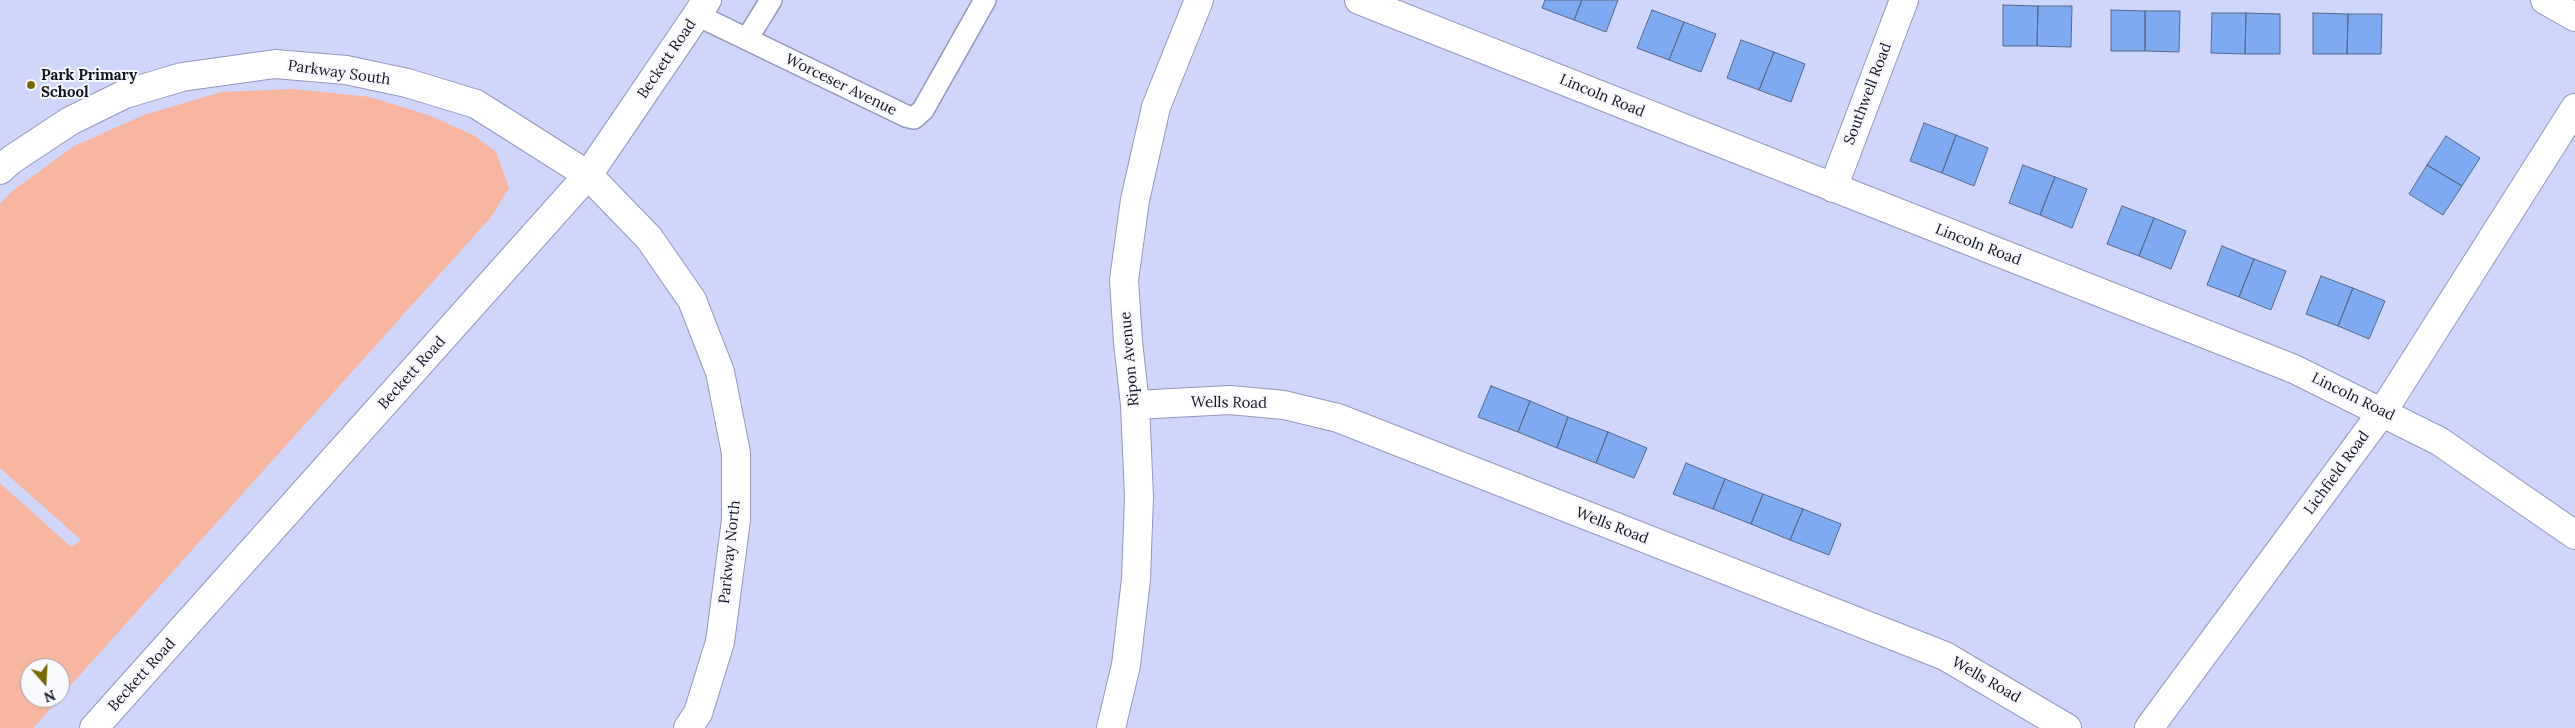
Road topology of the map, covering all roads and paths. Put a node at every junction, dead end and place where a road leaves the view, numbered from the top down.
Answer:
1 (771, 0) edge
2 (985, 0) edge
3 (1199, 0) edge
4 (1359, 0) edge
5 (1904, 0) edge
6 (2545, 0) edge
7 (1386, 5) edge
8 (702, 8) edge
9 (2575, 17) edge
10 (747, 39) junction
11 (2575, 108) edge
12 (0, 170) edge
13 (588, 175) junction
14 (1833, 188) junction
15 (1135, 405) junction
16 (2382, 411) junction
17 (2575, 534) edge
18 (94, 728) edge
19 (688, 728) edge
20 (1111, 728) edge
21 (2067, 728) edge
22 (2149, 728) edge

1 - 10 lane
2 - 10 lane, Worceser Avenue
3 - 15 street, Ripon Avenue
4 - 7 street, Lincoln Road
5 - 14 street, Southwell Road
6 - 9 street
7 - 14 street, Lincoln Road
8 - 10 lane, Worceser Avenue
8 - 13 street, Beckett Road
11 - 16 street, Lichfield Road
12 - 13 street, Parkway South
13 - 18 street, Beckett Road
13 - 19 street, Parkway North
14 - 16 street, Lincoln Road
15 - 20 street, Ripon Avenue
15 - 21 street, Wells Road
16 - 17 street, Lincoln Road
16 - 22 street, Lichfield Road

